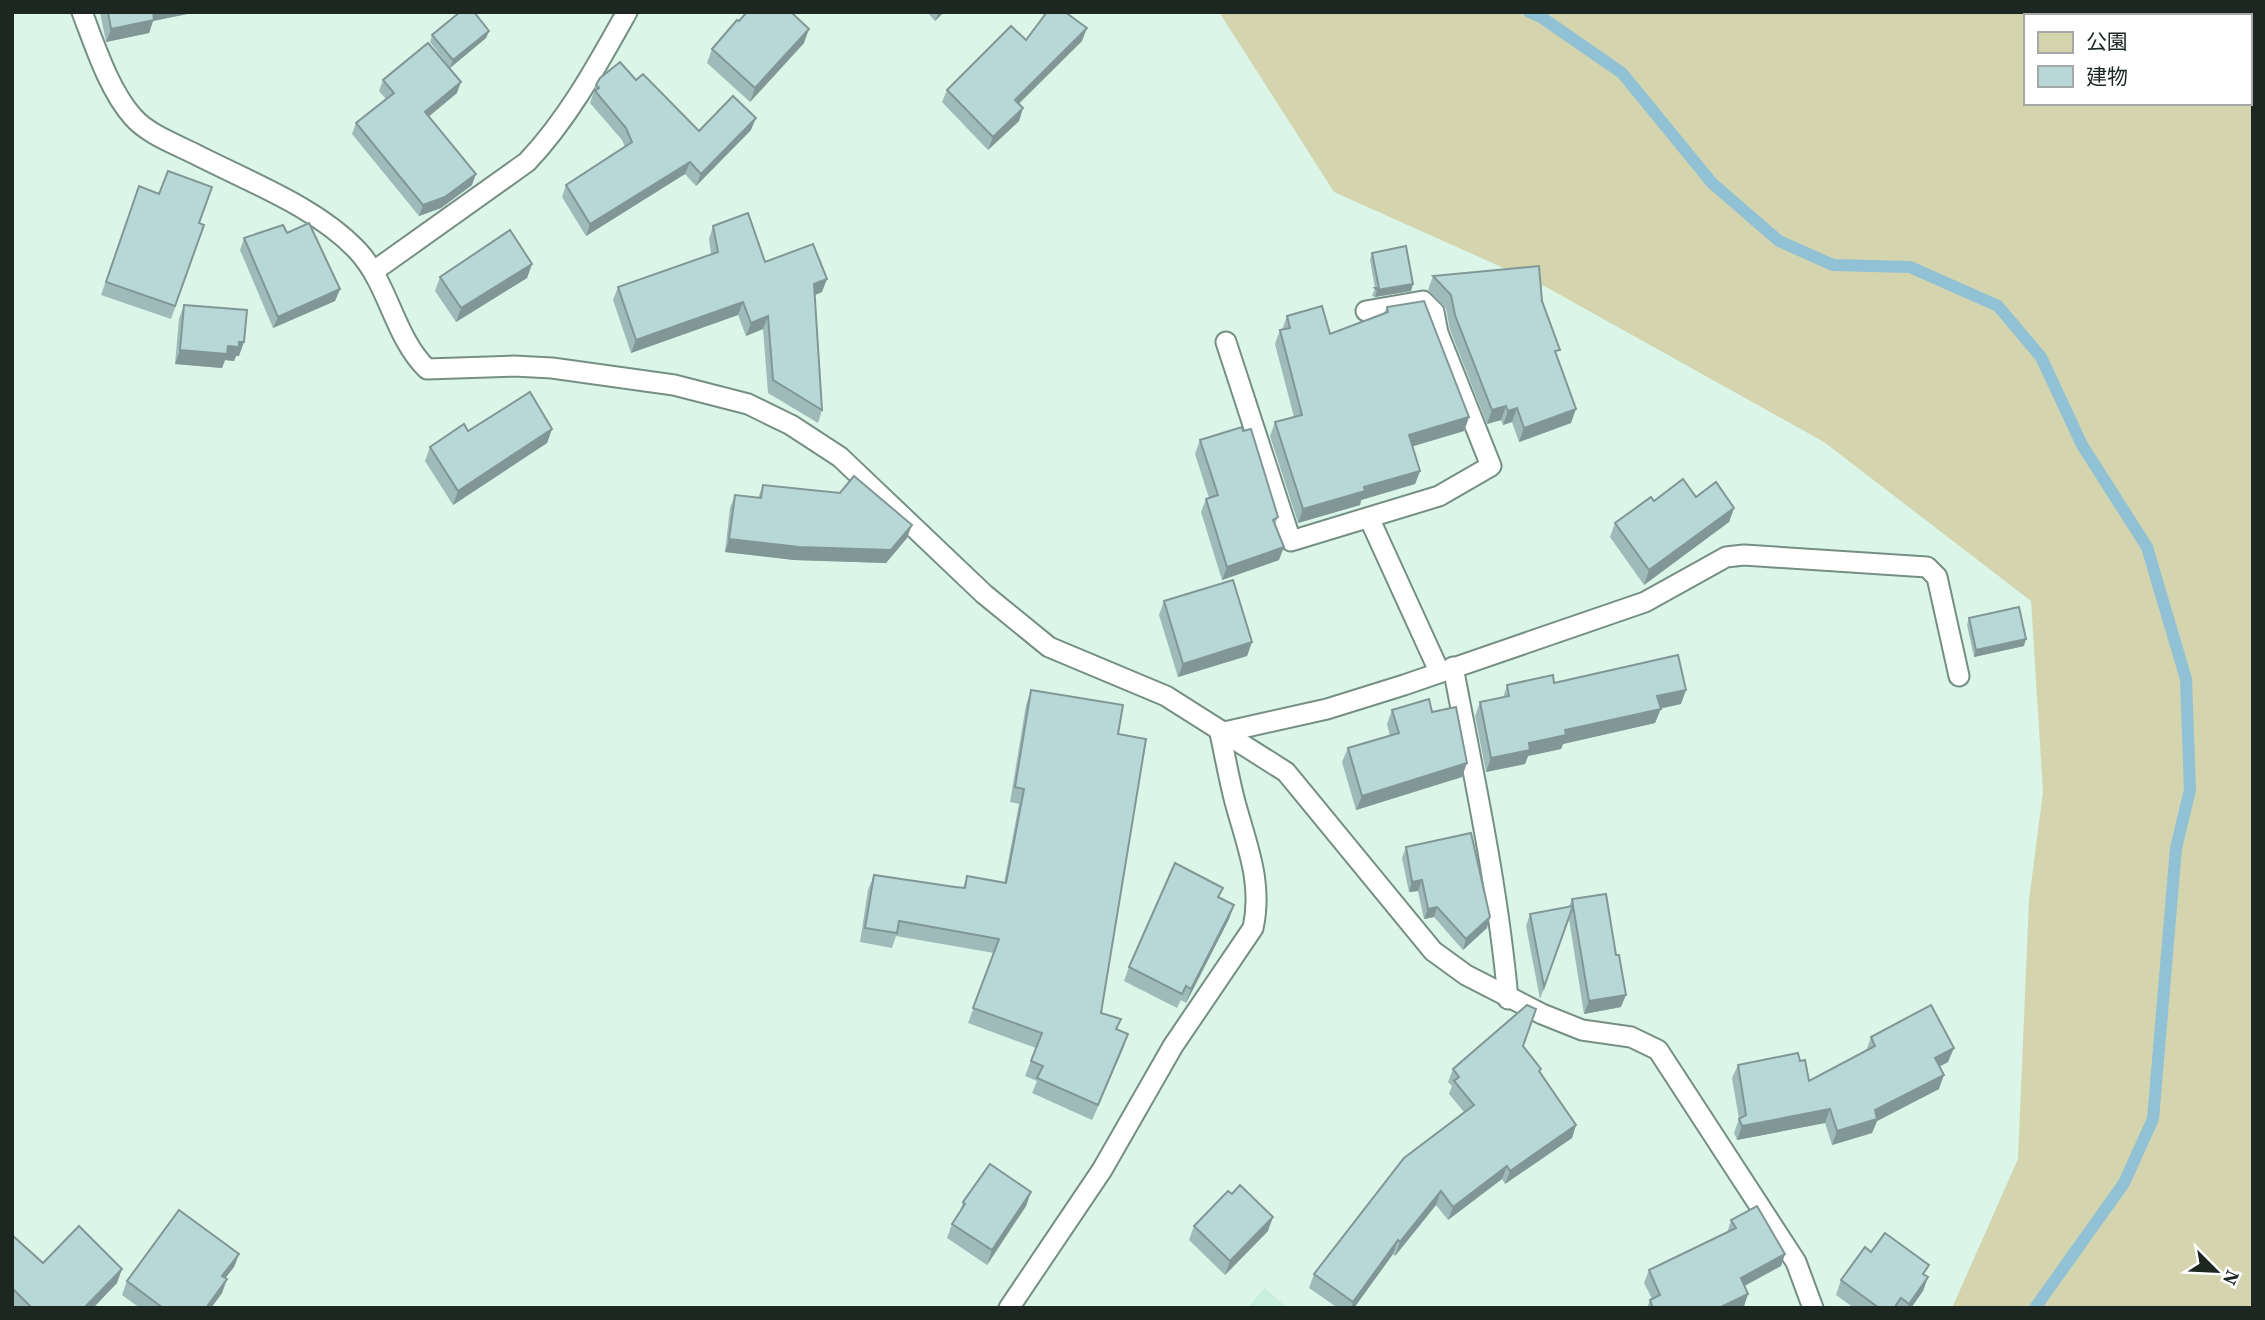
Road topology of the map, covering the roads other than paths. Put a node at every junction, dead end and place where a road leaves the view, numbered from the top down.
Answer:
1 (82, 12) edge
2 (627, 12) edge
3 (374, 271) junction
4 (1366, 311) dead end
5 (1226, 342) dead end
6 (1370, 520) junction
7 (1446, 669) junction
8 (1959, 676) dead end
9 (1220, 733) junction
10 (1508, 999) junction
11 (1009, 1308) edge
12 (1814, 1308) edge

1 - 3 lane
2 - 3 lane
3 - 9 lane
4 - 6 lane
5 - 6 lane
6 - 7 lane
7 - 8 lane
7 - 9 lane
7 - 10 lane
9 - 10 lane
9 - 11 lane
10 - 12 lane

